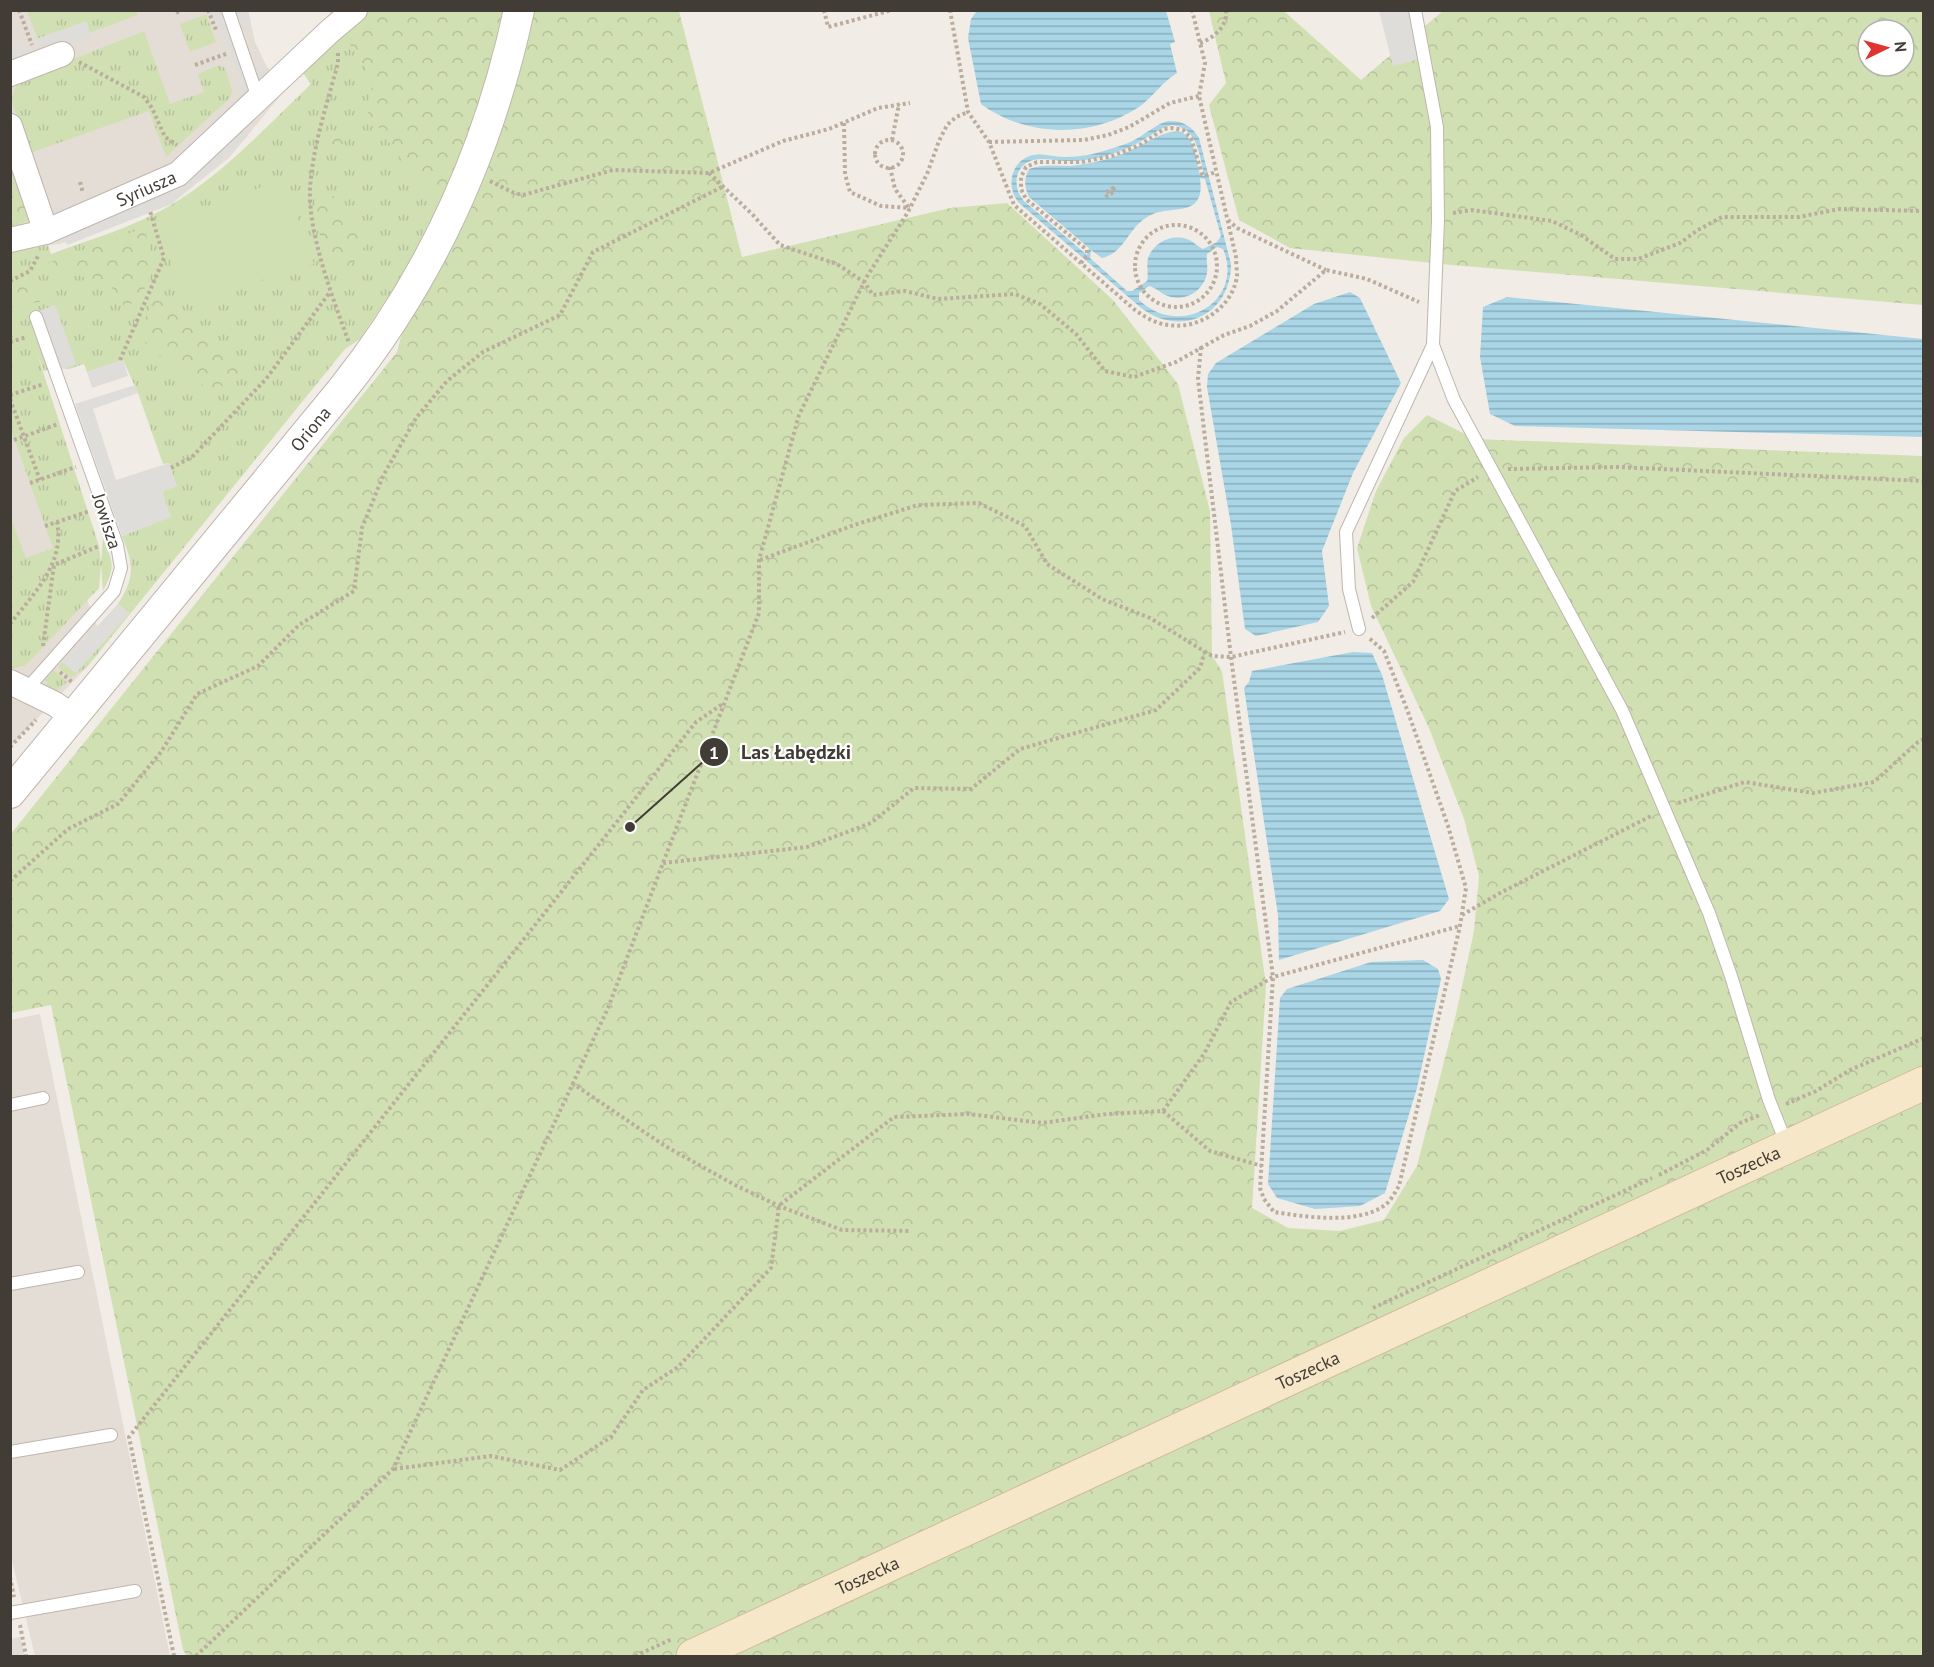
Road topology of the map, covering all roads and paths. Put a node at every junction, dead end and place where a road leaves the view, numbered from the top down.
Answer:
1 (19, 10) edge
2 (182, 10) edge
3 (208, 10) edge
4 (228, 10) edge
5 (519, 10) edge
6 (824, 10) edge
7 (892, 10) edge
8 (950, 10) edge
9 (1192, 10) edge
10 (1226, 10) edge
11 (1415, 10) edge
12 (176, 13) dead end
13 (346, 17) edge
14 (217, 32) dead end
15 (1200, 43) junction
16 (62, 54) joint
17 (39, 63) junction
18 (229, 63) dead end
19 (195, 65) dead end
20 (10, 74) edge
21 (1199, 96) junction
22 (258, 98) junction
23 (910, 103) dead end
24 (899, 104) junction
25 (968, 112) junction
26 (844, 123) junction
27 (10, 126) edge
28 (892, 140) junction
29 (989, 142) junction
30 (183, 149) dead end
31 (890, 167) junction
32 (1216, 172) junction
33 (709, 173) junction
34 (488, 180) dead end
35 (1105, 183) dead end
36 (724, 186) junction
37 (1115, 200) dead end
38 (910, 208) junction
39 (150, 211) dead end
40 (1923, 211) edge
41 (1227, 219) junction
42 (1438, 220) junction
43 (46, 232) junction
44 (10, 240) edge
45 (1084, 259) junction
46 (1326, 270) junction
47 (30, 271) dead end
48 (10, 281) edge
49 (864, 282) junction
50 (1142, 288) joint
51 (330, 291) junction
52 (1433, 309) junction
53 (36, 317) dead end
54 (1433, 345) junction
55 (1201, 348) junction
56 (352, 352) dead end
57 (120, 360) dead end
58 (48, 382) dead end
59 (10, 397) edge
60 (62, 423) dead end
61 (24, 437) junction
62 (14, 440) dead end
63 (76, 467) dead end
64 (171, 468) dead end
65 (40, 480) junction
66 (30, 483) dead end
67 (91, 511) dead end
68 (57, 522) junction
69 (45, 526) dead end
70 (99, 546) dead end
71 (54, 565) junction
72 (10, 624) edge
73 (1359, 629) joint
74 (43, 649) dead end
75 (1205, 651) dead end
76 (55, 667) dead end
77 (73, 683) dead end
78 (18, 686) edge
79 (725, 702) junction
80 (39, 717) dead end
81 (74, 718) junction
82 (1923, 739) edge
83 (10, 747) edge
84 (10, 793) edge
85 (1664, 809) junction
86 (663, 863) junction
87 (10, 881) edge
88 (1462, 915) junction
89 (1460, 926) junction
90 (1273, 977) junction
91 (1923, 1038) edge
92 (572, 1083) junction
93 (1923, 1083) edge
94 (43, 1098) dead end
95 (10, 1105) edge
96 (1773, 1109) junction
97 (1164, 1110) junction
98 (1787, 1146) junction
99 (1262, 1166) junction
100 (779, 1206) junction
101 (912, 1231) dead end
102 (78, 1272) dead end
103 (10, 1284) edge
104 (111, 1435) dead end
105 (10, 1452) edge
106 (393, 1469) junction
107 (135, 1591) dead end
108 (10, 1612) edge
109 (174, 1656) edge
110 (196, 1656) edge
111 (693, 1656) edge

1 - 17 path
2 - 12 path
3 - 14 path
4 - 22 lane
5 - 81 street, Oriona
6 - 7 path
8 - 25 path
9 - 15 path
10 - 15 path
11 - 42 lane
13 - 22 street, Syriusza
13 - 51 path
15 - 21 path
16 - 17 street
16 - 30 path
17 - 20 street
18 - 19 path
21 - 29 path
21 - 32 path
22 - 43 street, Syriusza
23 - 24 path
24 - 26 path
24 - 28 path
25 - 29 path
25 - 38 path
26 - 33 path
26 - 38 path
27 - 43 street
28 - 31 path
28 - 31 path
29 - 45 path
31 - 38 path
32 - 41 path
32 - 45 path
33 - 34 path
33 - 36 path
35 - 37 path
36 - 49 path
36 - 87 path
38 - 49 path
39 - 57 path
40 - 42 path
41 - 45 path
41 - 46 path
42 - 52 lane
43 - 44 street, Syriusza
46 - 52 path
46 - 55 path
47 - 48 path
49 - 55 path
49 - 79 path
50 - 50 path
51 - 56 path
51 - 64 path
52 - 54 lane
53 - 78 lane, Jowisza
54 - 73 lane
54 - 85 lane
55 - 90 path
58 - 59 path
59 - 61 path
60 - 61 path
61 - 62 path
61 - 65 path
63 - 65 path
65 - 66 path
67 - 68 path
68 - 69 path
68 - 71 path
70 - 71 path
71 - 72 path
71 - 74 path
73 - 88 path
75 - 86 path
76 - 77 path
78 - 81 street, Jowisza
79 - 86 path
79 - 109 path
80 - 83 path
81 - 84 street, Oriona
82 - 85 path
85 - 88 path
85 - 96 lane
86 - 92 path
88 - 89 path
89 - 90 path
89 - 99 path
90 - 97 path
90 - 99 path
91 - 96 path
92 - 100 path
92 - 106 path
93 - 98 main road, Toszecka
94 - 95 lane
96 - 98 lane
97 - 99 path
97 - 100 path
98 - 111 main road, Toszecka
100 - 101 path
100 - 106 path
102 - 103 lane
104 - 105 lane
106 - 110 path
107 - 108 lane

